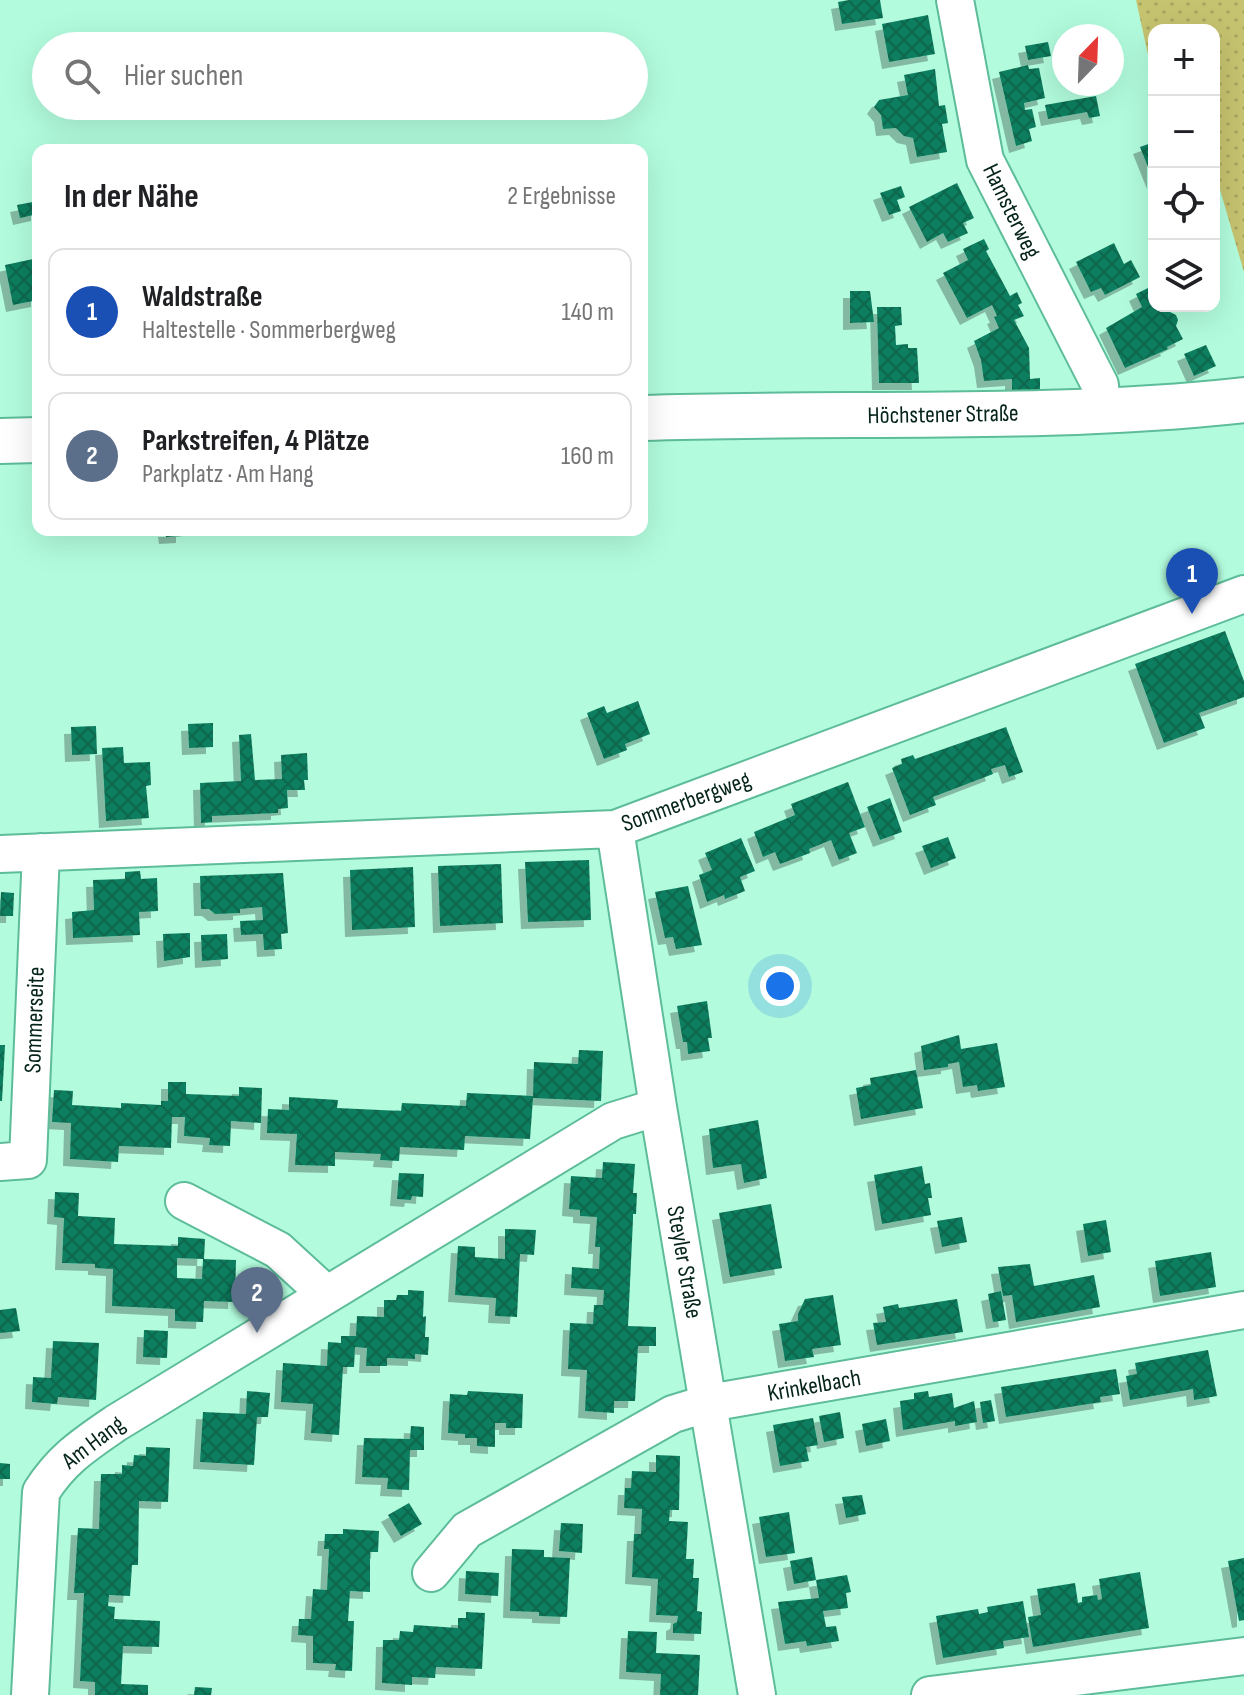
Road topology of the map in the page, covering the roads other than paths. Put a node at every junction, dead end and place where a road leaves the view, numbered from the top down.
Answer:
1 (955, 0) edge
2 (1244, 400) edge
3 (1101, 410) junction
4 (648, 418) edge
5 (32, 440) edge
6 (0, 441) edge
7 (1244, 594) edge
8 (615, 829) junction
9 (41, 852) junction
10 (0, 854) edge
11 (658, 1107) junction
12 (0, 1162) edge
13 (184, 1201) dead end
14 (326, 1294) junction
15 (1244, 1310) edge
16 (709, 1403) junction
17 (431, 1573) dead end
18 (1244, 1656) edge
19 (30, 1695) edge
20 (757, 1695) edge
21 (930, 1695) edge

1 - 3 street, Hamsterweg
2 - 3 main road, Höchstener Straße
3 - 4 main road, Höchstener Straße
5 - 6 main road
7 - 8 street, Sommerbergweg
8 - 9 street, Sommerbergweg
8 - 11 street, Steyler Straße
9 - 10 street, Sommerbergweg
9 - 12 street, Sommerseite
11 - 14 street, Am Hang
11 - 16 street, Steyler Straße
13 - 14 street
14 - 19 street, Am Hang
15 - 16 street, Krinkelbach
16 - 17 street, Krinkelbach
16 - 20 street, Steyler Straße
18 - 21 street

